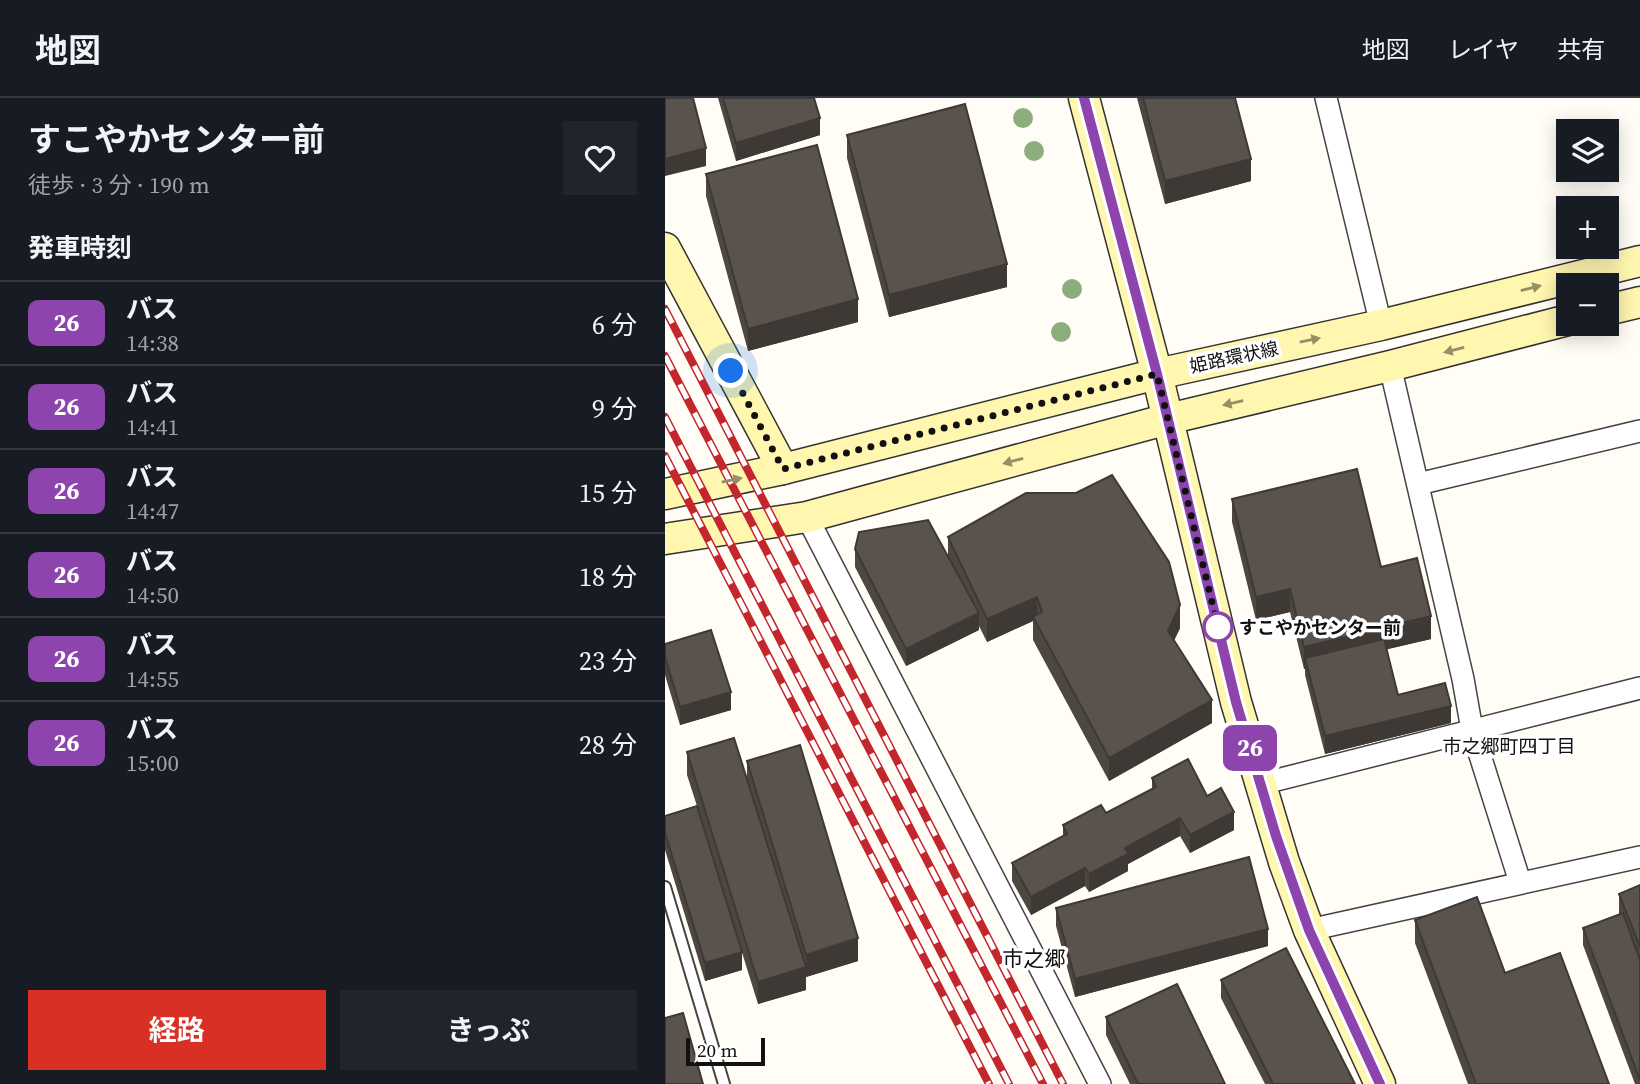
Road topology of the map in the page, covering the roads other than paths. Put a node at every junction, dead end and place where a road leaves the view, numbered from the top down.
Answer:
1 (1084, 98) edge
2 (1326, 98) edge
3 (665, 248) edge
4 (1640, 261) edge
5 (1640, 302) edge
6 (1619, 307) edge
7 (1556, 323) edge
8 (1381, 325) junction
9 (1390, 366) junction
10 (1157, 374) junction
11 (1168, 419) junction
12 (1640, 431) edge
13 (783, 469) junction
14 (1417, 484) junction
15 (665, 494) edge
16 (807, 517) junction
17 (667, 533) edge
18 (1640, 688) edge
19 (1472, 730) junction
20 (1261, 784) junction
21 (1640, 857) edge
22 (1520, 882) junction
23 (665, 887) edge
24 (1309, 930) junction
25 (724, 1084) edge
26 (1100, 1084) edge
27 (1380, 1084) edge

1 - 10 main road
2 - 8 street
3 - 13 main road
8 -> 4 main road, 姫路環状線
5 - 6 main road
7 -> 9 main road
10 -> 8 main road, 姫路環状線
9 -> 11 main road
9 - 14 street
10 - 11 main road
10 - 13 main road, 姫路環状線
11 -> 16 main road
11 - 20 main road
12 - 14 street
15 -> 13 main road, 姫路環状線
14 - 19 street
16 - 17 main road
16 - 26 street
18 - 19 street
19 - 20 street
19 - 22 street
20 - 24 main road
21 - 22 street
22 - 24 street
23 - 25 lane
24 - 27 main road

